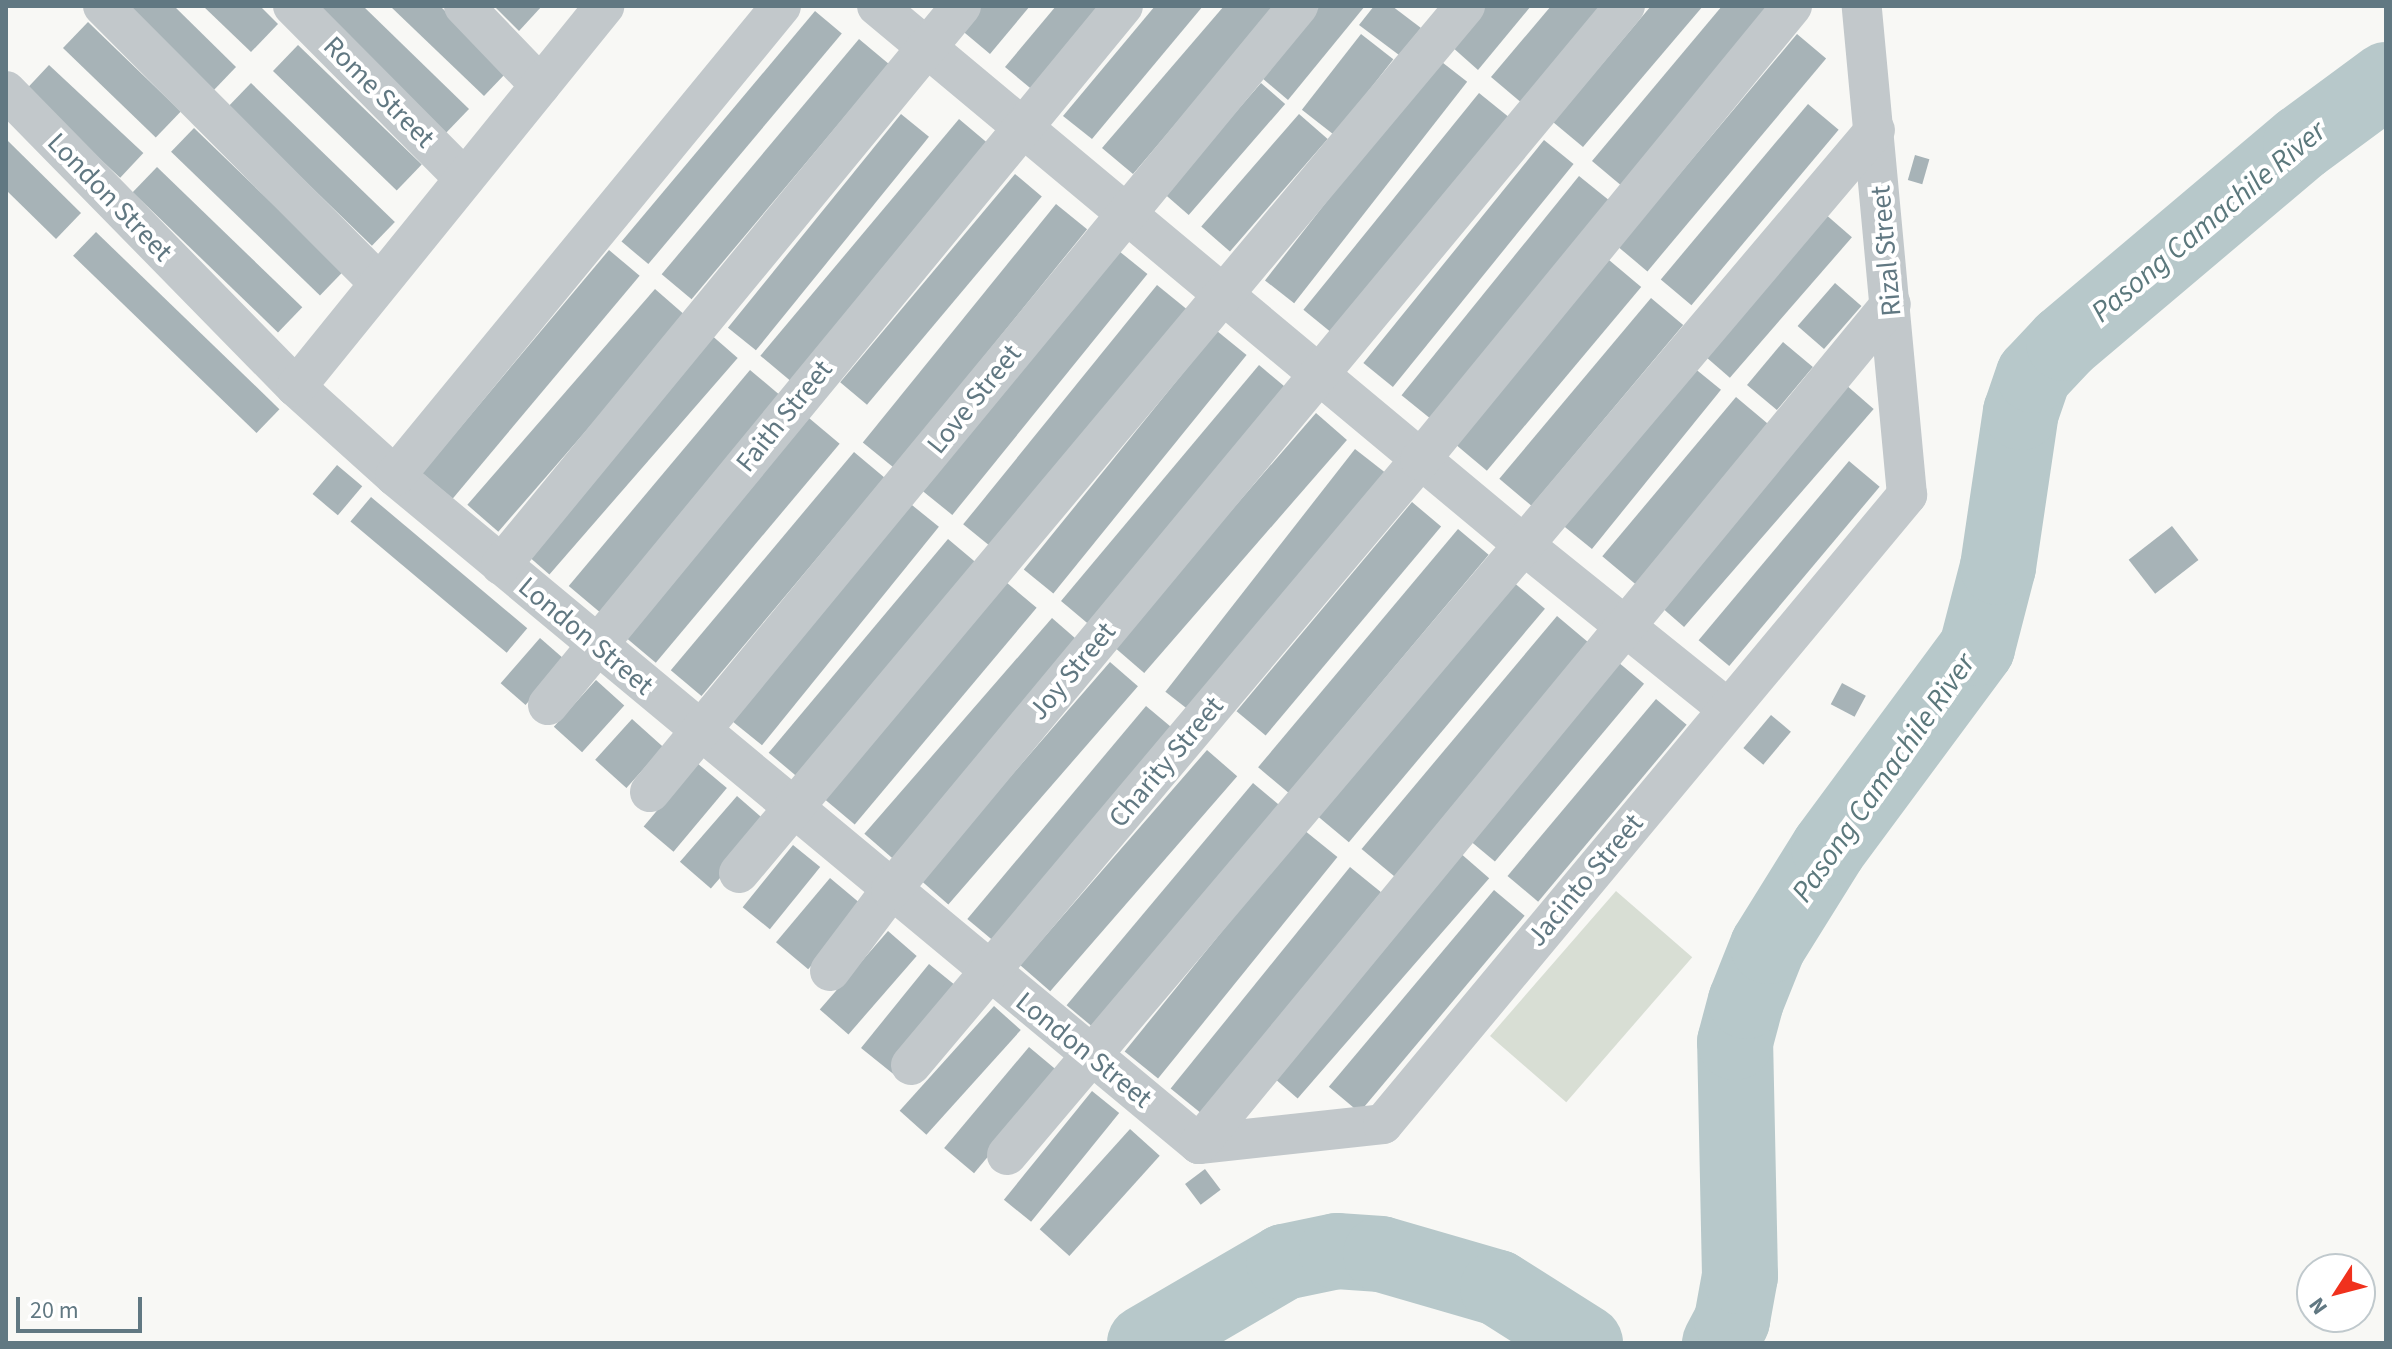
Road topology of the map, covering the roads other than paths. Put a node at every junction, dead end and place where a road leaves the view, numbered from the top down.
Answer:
1 (103, 6) edge
2 (293, 6) edge
3 (464, 6) edge
4 (604, 6) edge
5 (781, 6) edge
6 (877, 6) edge
7 (961, 6) edge
8 (1123, 6) edge
9 (1298, 6) edge
10 (1465, 6) edge
11 (1625, 6) edge
12 (1792, 6) edge
13 (1862, 6) edge
14 (926, 48) junction
15 (540, 85) junction
16 (6, 91) edge
17 (1020, 127) junction
18 (1875, 130) junction
19 (464, 178) junction
20 (1125, 215) junction
21 (378, 282) junction
22 (1222, 296) junction
23 (1891, 304) junction
24 (1318, 374) junction
25 (296, 387) junction
26 (1420, 460) junction
27 (395, 476) junction
28 (1907, 495) joint
29 (1524, 545) junction
30 (501, 565) junction
31 (1622, 624) junction
32 (597, 645) junction
33 (548, 705) dead end
34 (1727, 708) junction
35 (700, 731) junction
36 (650, 792) dead end
37 (793, 808) junction
38 (739, 873) dead end
39 (891, 890) junction
40 (830, 971) dead end
41 (989, 972) junction
42 (1091, 1055) junction
43 (911, 1065) dead end
44 (1199, 1144) junction
45 (1007, 1155) dead end

1 - 21 street
2 - 19 street, Rome Street
3 - 15 street
4 - 15 street
5 - 27 street
6 - 14 street
7 - 14 street
8 - 17 street, Faith Street
9 - 20 street, Love Street
10 - 22 street
11 - 24 street, Joy Street
12 - 26 street, Charity Street
13 - 18 street, Rizal Street
14 - 17 street
14 - 30 street
15 - 19 street
16 - 25 street, London Street
17 - 20 street
17 - 32 street, Faith Street
18 - 23 street, Rizal Street
18 - 29 street
19 - 21 street
20 - 22 street
20 - 35 street, Love Street
21 - 25 street
22 - 24 street
22 - 37 street
23 - 28 street, Rizal Street
23 - 31 street
24 - 26 street
24 - 39 street, Joy Street
25 - 27 street, London Street
26 - 29 street
26 - 41 street, Charity Street
27 - 30 street, London Street
28 - 34 street, Jacinto Street
29 - 31 street
29 - 42 street
30 - 32 street, London Street
31 - 34 street
31 - 44 street
32 - 33 street, Faith Street
32 - 35 street, London Street
34 - 44 street, Jacinto Street
35 - 36 street, Love Street
35 - 37 street, London Street
37 - 38 street
37 - 39 street, London Street
39 - 40 street, Joy Street
39 - 41 street, London Street
41 - 42 street, London Street
41 - 43 street, Charity Street
42 - 44 street, London Street
42 - 45 street

